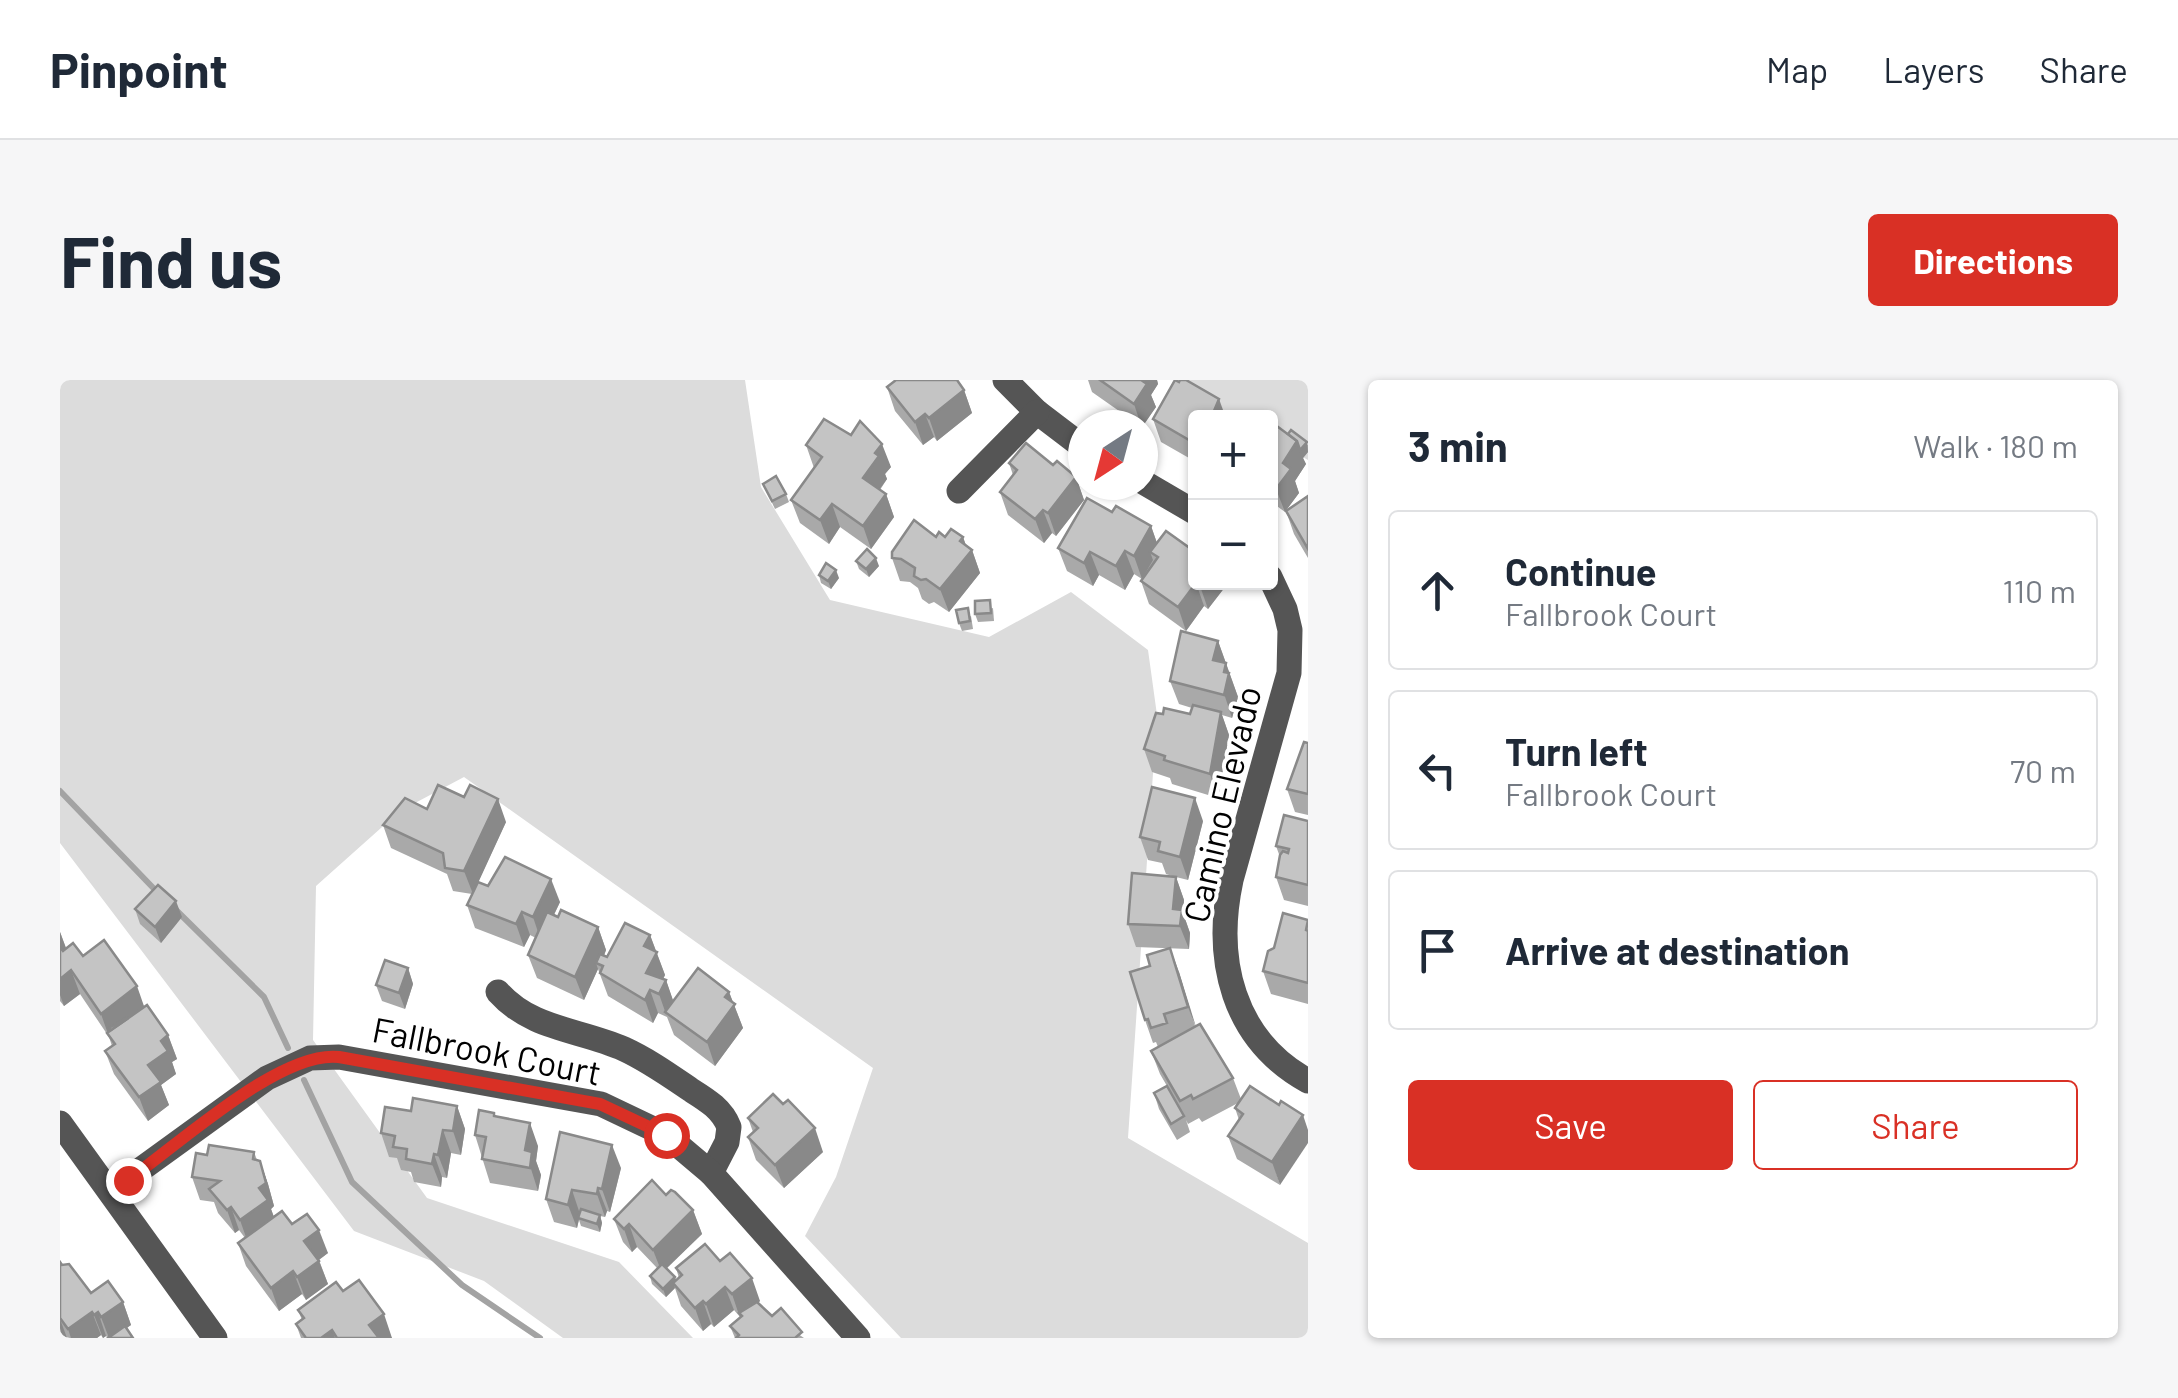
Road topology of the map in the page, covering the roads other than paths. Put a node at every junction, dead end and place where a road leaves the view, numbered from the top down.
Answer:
1 (1005, 380) edge
2 (1037, 412) junction
3 (1068, 436) edge
4 (959, 491) dead end
5 (1158, 491) edge
6 (1188, 508) edge
7 (1276, 590) edge
8 (498, 992) dead end
9 (1308, 1080) edge
10 (60, 1123) edge
11 (711, 1172) junction
12 (111, 1192) junction
13 (215, 1338) edge
14 (858, 1338) edge

1 - 2 street
2 - 3 street
2 - 4 street
5 - 6 street
7 - 9 street, Camino Elevado
8 - 11 street
10 - 12 street
11 - 12 street, Fallbrook Court
11 - 14 street, Fallbrook Court
12 - 13 street

